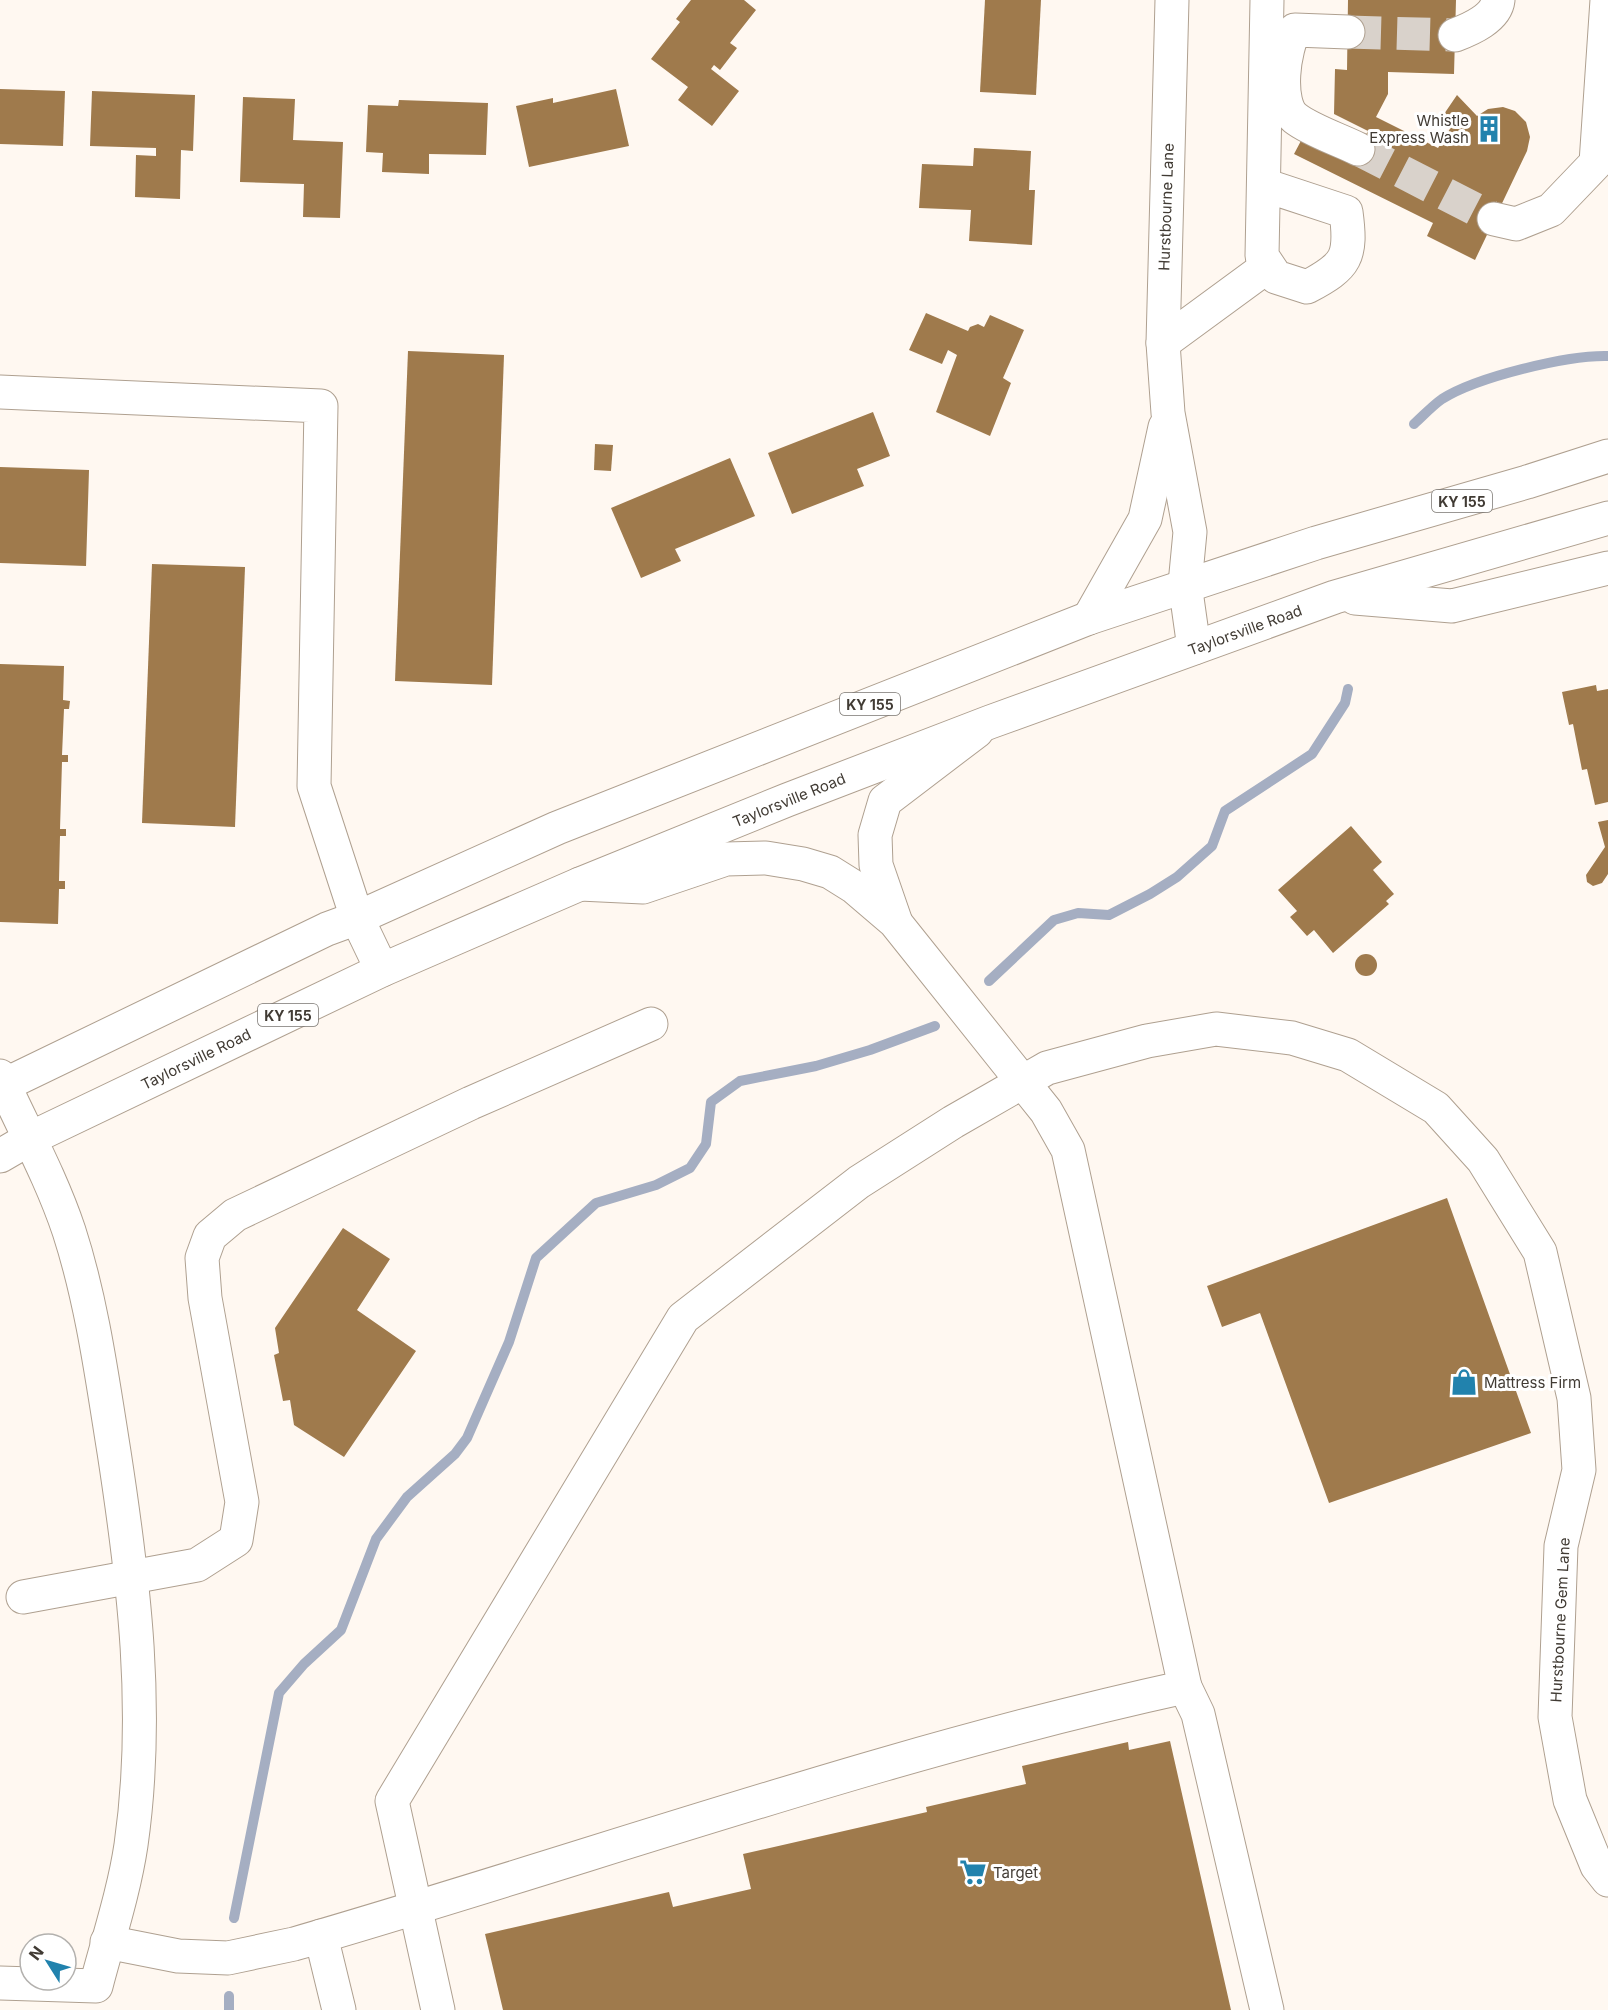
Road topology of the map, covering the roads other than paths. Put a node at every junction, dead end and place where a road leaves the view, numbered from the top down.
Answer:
1 (1172, 0) edge
2 (1267, 0) edge
3 (1498, 0) edge
4 (1607, 0) edge
5 (1348, 32) tunnel mouth
6 (1455, 35) tunnel mouth
7 (1358, 149) tunnel mouth
8 (1264, 185) junction
9 (1494, 219) tunnel mouth
10 (1268, 266) junction
11 (1163, 343) junction
12 (0, 392) edge
13 (1168, 413) junction
14 (1608, 456) edge
15 (1608, 518) edge
16 (1608, 568) edge
17 (1185, 584) junction
18 (1335, 597) junction
19 (1089, 618) junction
20 (1194, 648) junction
21 (990, 722) junction
22 (580, 884) junction
23 (357, 918) junction
24 (895, 922) junction
25 (382, 970) junction
26 (651, 1024) dead end
27 (1, 1082) edge
28 (1024, 1083) junction
29 (31, 1138) junction
30 (0, 1156) edge
31 (132, 1577) junction
32 (23, 1597) dead end
33 (1185, 1687) junction
34 (1608, 1880) edge
35 (415, 1909) junction
36 (321, 1936) junction
37 (107, 1942) junction
38 (0, 1983) edge
39 (339, 2010) edge
40 (438, 2010) edge
41 (1267, 2010) edge

1 - 11 main road, Hurstbourne Lane
2 - 8 main road
3 - 6 main road
4 - 9 main road
5 - 7 main road
8 - 10 main road
8 - 10 main road
10 - 11 main road
11 - 13 main road, Hurstbourne Lane
12 - 23 main road
13 - 17 main road, Hurstbourne Lane
13 - 19 main road, Hurstbourne Lane
14 - 17 main road, KY 155
15 - 18 main road, Taylorsville Road / KY 155
16 - 18 main road
17 - 19 main road, KY 155
17 - 20 main road, Hurstbourne Lane
18 - 20 main road, Taylorsville Road / KY 155
19 - 23 main road, KY 155
20 - 21 main road, Taylorsville Road / KY 155
21 - 22 main road, Taylorsville Road / KY 155
21 - 24 main road
22 - 24 main road
22 - 25 main road, Taylorsville Road / KY 155
23 - 25 main road
23 - 27 main road, KY 155
24 - 28 main road
25 - 29 main road, Taylorsville Road / KY 155
26 - 31 main road
27 - 29 main road
28 - 33 main road
28 - 34 main road, Hurstbourne Gem Lane
28 - 35 main road, Hurstbourne Gem Lane
29 - 30 main road, Taylorsville Road / KY 155
29 - 31 main road
31 - 32 main road
31 - 37 main road
33 - 35 main road
33 - 41 main road
35 - 36 main road
35 - 40 main road, Hurstbourne Gem Lane
36 - 37 main road
36 - 39 main road
37 - 38 main road

